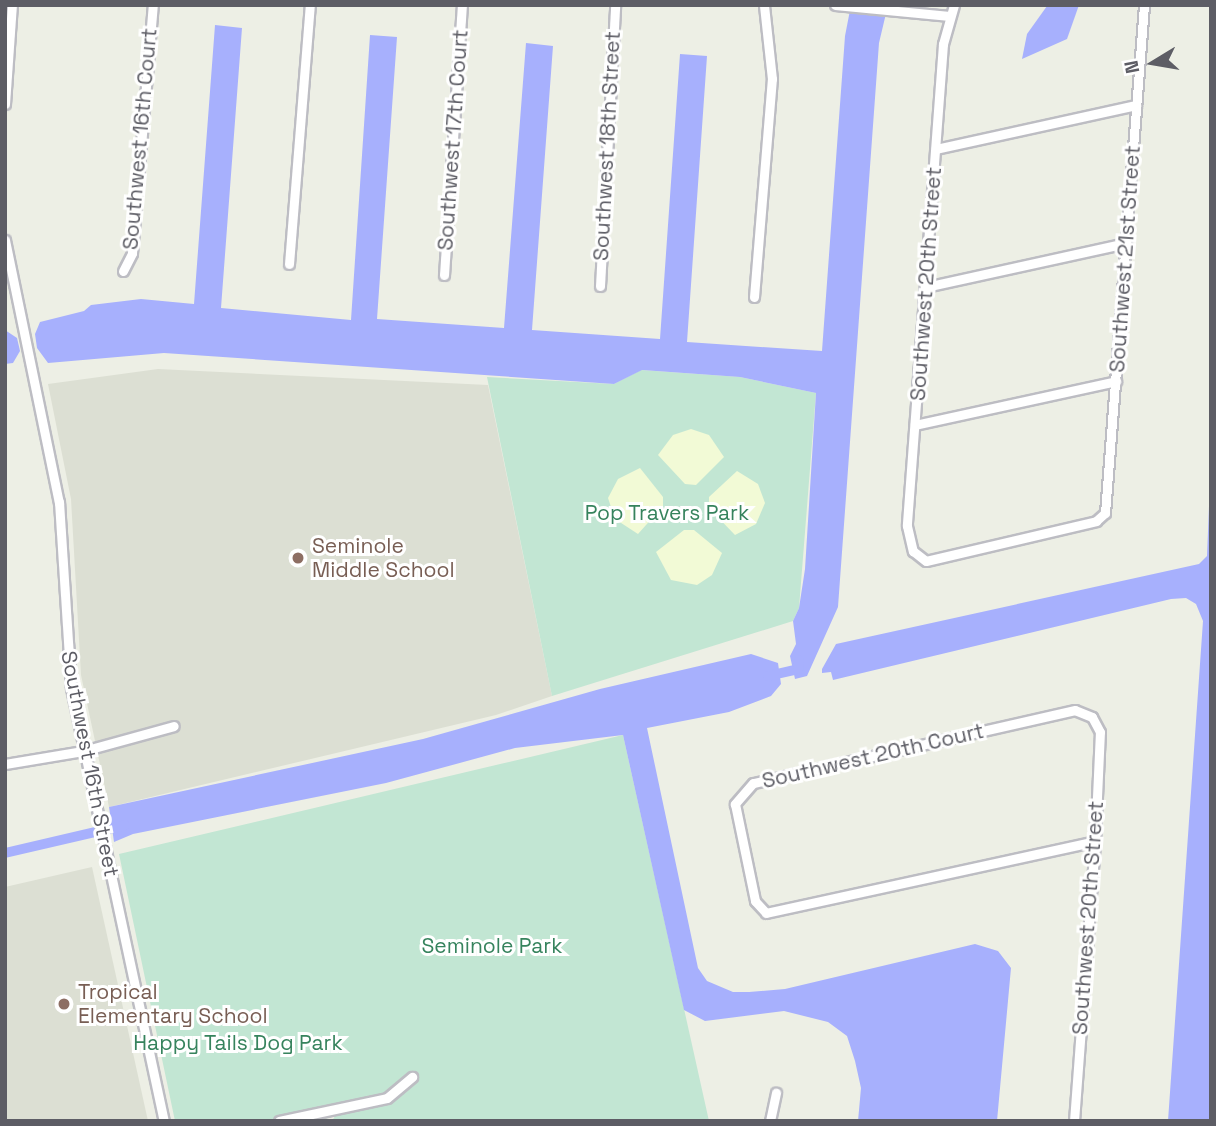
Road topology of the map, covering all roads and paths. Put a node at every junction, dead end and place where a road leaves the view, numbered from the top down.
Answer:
1 (12, 5) edge
2 (153, 5) edge
3 (310, 5) edge
4 (462, 5) edge
5 (615, 5) edge
6 (764, 5) edge
7 (954, 5) edge
8 (1144, 5) edge
9 (839, 6) edge
10 (949, 16) junction
11 (5, 104) edge
12 (1136, 106) junction
13 (936, 149) junction
14 (5, 240) edge
15 (1126, 243) junction
16 (289, 264) dead end
17 (123, 271) dead end
18 (444, 275) dead end
19 (600, 286) dead end
20 (926, 287) junction
21 (754, 297) dead end
22 (1116, 381) junction
23 (915, 425) junction
24 (913, 551) joint
25 (1092, 717) joint
26 (174, 726) dead end
27 (83, 751) junction
28 (5, 764) edge
29 (1095, 841) junction
30 (412, 1077) dead end
31 (776, 1093) dead end
32 (164, 1121) edge
33 (279, 1121) edge
34 (770, 1121) edge
35 (1074, 1121) edge

1 - 11 street
2 - 17 street, Southwest 16th Court
3 - 16 street
4 - 18 street, Southwest 17th Court
5 - 19 street, Southwest 18th Street
6 - 21 street
7 - 10 street, Southwest 20th Street
8 - 12 street, Southwest 21st Street
9 - 10 street
10 - 13 street, Southwest 20th Street
12 - 13 street
12 - 15 street, Southwest 21st Street
13 - 20 street, Southwest 20th Street
14 - 27 street, Southwest 16th Street
15 - 20 street
15 - 22 street, Southwest 21st Street
20 - 23 street, Southwest 20th Street
22 - 23 street
22 - 24 street, Southwest 21st Street
23 - 24 street, Southwest 20th Street
25 - 29 street, Southwest 20th Street
25 - 29 street, Southwest 20th Court
26 - 27 street
27 - 28 street
27 - 32 street, Southwest 16th Street
29 - 35 street, Southwest 20th Street
30 - 33 street
31 - 34 street

